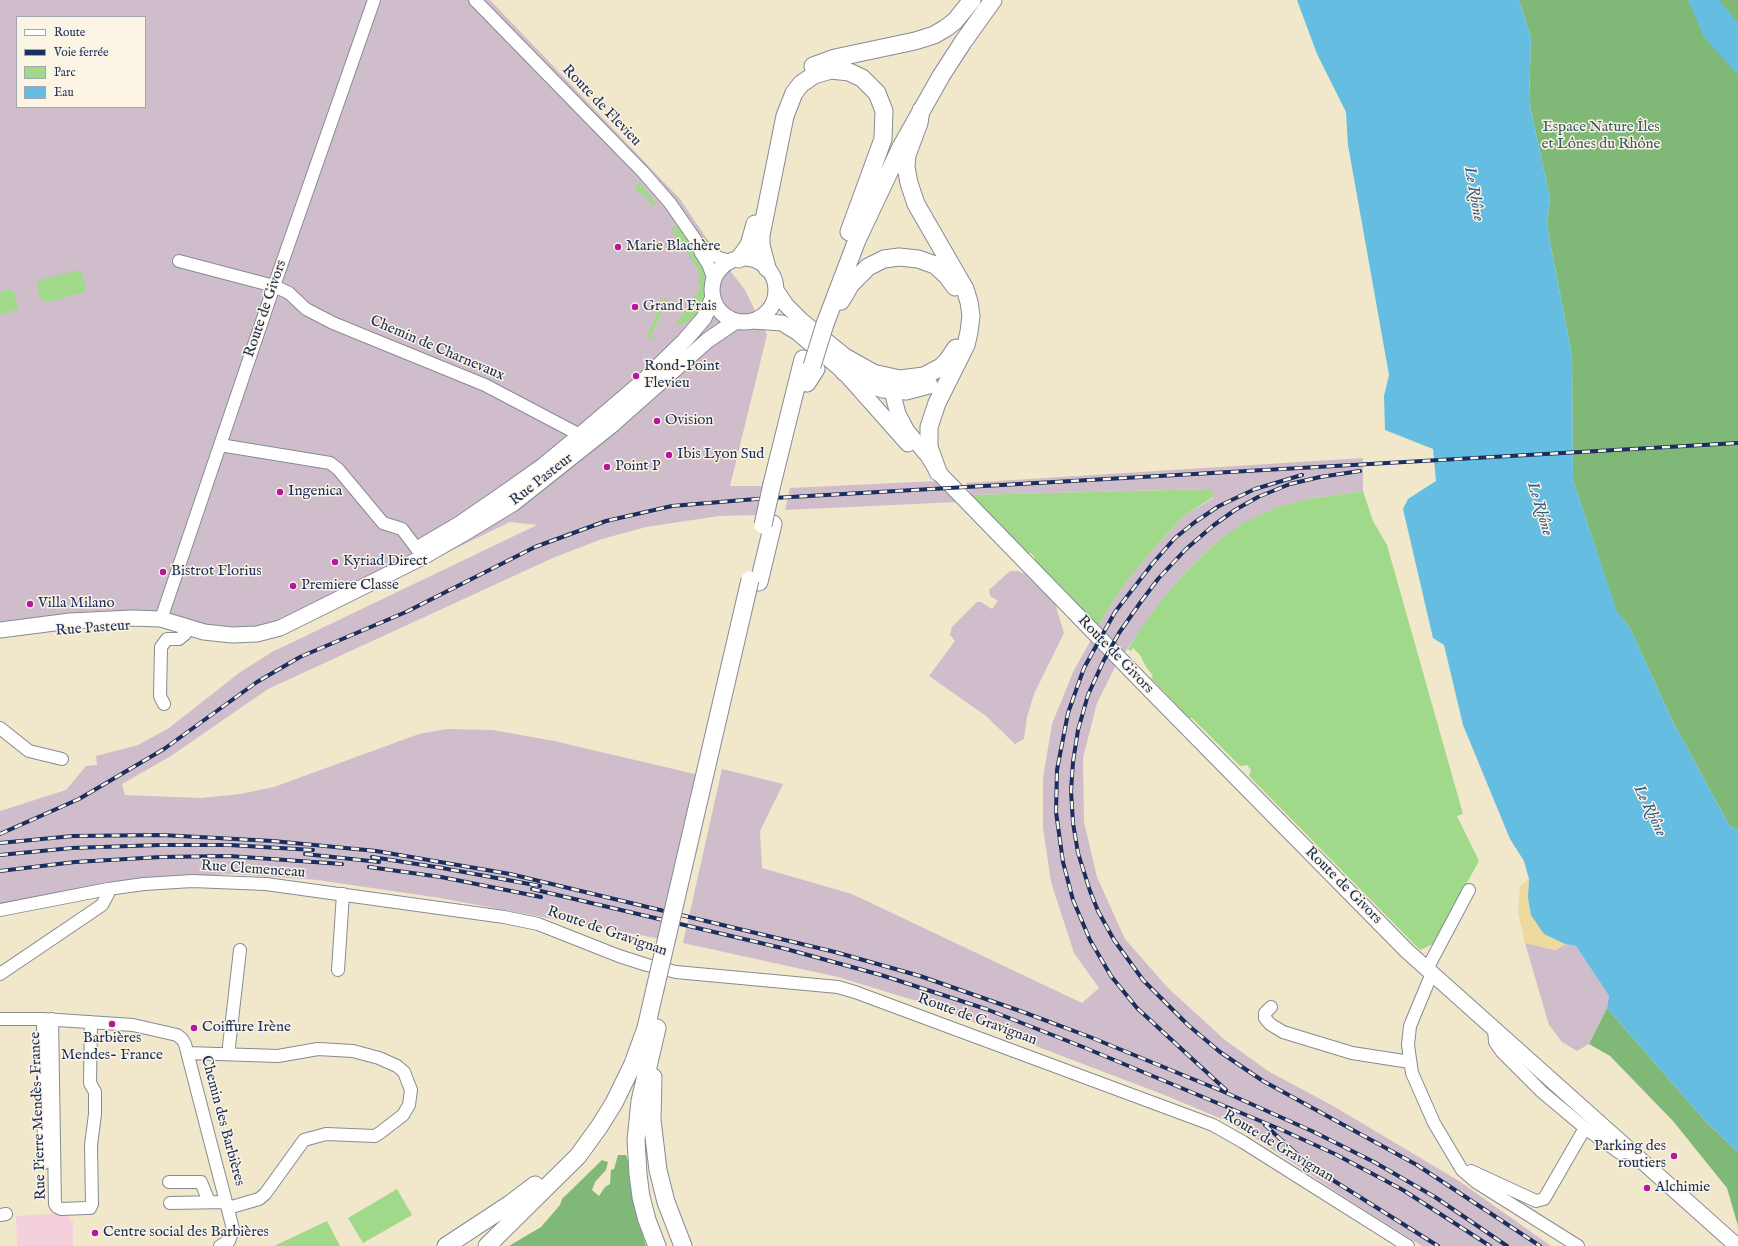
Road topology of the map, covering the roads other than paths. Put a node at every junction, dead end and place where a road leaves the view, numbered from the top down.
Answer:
1 (374, 0) edge
2 (475, 0) edge
3 (972, 0) edge
4 (980, 0) edge
5 (993, 0) edge
6 (921, 110) junction
7 (849, 232) junction
8 (697, 242) junction
9 (735, 260) junction
10 (179, 261) dead end
11 (767, 268) junction
12 (714, 280) junction
13 (274, 286) junction
14 (776, 290) junction
15 (713, 298) junction
16 (736, 321) junction
17 (753, 321) junction
18 (824, 324) junction
19 (956, 364) junction
20 (810, 369) junction
21 (844, 372) junction
22 (877, 374) junction
23 (907, 379) junction
24 (889, 390) junction
25 (882, 416) junction
26 (584, 440) junction
27 (220, 445) junction
28 (938, 472) junction
29 (777, 484) junction
30 (421, 553) junction
31 (161, 619) junction
32 (186, 628) junction
33 (0, 630) edge
34 (0, 639) edge
35 (164, 704) dead end
36 (0, 728) edge
37 (62, 759) dead end
38 (108, 889) junction
39 (1469, 890) dead end
40 (343, 894) junction
41 (0, 910) edge
42 (504, 917) joint
43 (240, 950) dead end
44 (338, 970) dead end
45 (1430, 971) junction
46 (0, 974) edge
47 (660, 990) junction
48 (1271, 1007) dead end
49 (0, 1019) edge
50 (48, 1019) junction
51 (659, 1020) junction
52 (91, 1022) junction
53 (1494, 1029) junction
54 (188, 1053) junction
55 (230, 1054) junction
56 (1410, 1062) junction
57 (614, 1103) junction
58 (1585, 1128) junction
59 (1631, 1151) junction
60 (44, 1163) dead end
61 (1462, 1170) junction
62 (169, 1182) dead end
63 (209, 1202) junction
64 (170, 1203) dead end
65 (227, 1205) junction
66 (525, 1208) junction
67 (220, 1246) edge
68 (446, 1246) edge
69 (477, 1246) edge
70 (487, 1246) edge
71 (657, 1246) edge
72 (683, 1246) edge
73 (1408, 1246) edge
74 (1578, 1246) edge
75 (1737, 1246) edge

1 - 13 street, Route de Givors
2 - 8 street, Route de Flevieu
3 - 9 highway
4 - 7 highway
5 - 6 highway
6 - 18 highway
6 - 19 highway
7 - 11 highway
7 - 18 highway
8 - 9 street, Route de Flevieu
8 - 12 street, Route de Flevieu
9 - 11 main road
9 - 12 main road
10 - 13 street, Chemin de Charnevaux
11 - 14 main road
12 - 15 main road
13 - 26 street, Chemin de Charnevaux
13 - 27 street, Route de Givors
14 - 17 main road
14 - 22 main road
15 - 16 main road
15 - 26 main road, Rue Pasteur
16 - 17 main road
16 - 26 main road, Rue Pasteur
17 - 21 main road
18 - 20 highway, bridge
18 - 23 highway
19 - 24 highway
19 - 28 highway
20 - 29 highway
20 - 29 highway
21 - 24 highway
21 - 25 main road
22 - 23 highway
22 - 24 main road
23 - 24 main road
24 - 25 main road
24 - 28 main road
25 - 28 main road
26 - 30 main road, Rue Pasteur
27 - 30 street
27 - 31 street, Route de Givors
28 - 45 main road, Route de Givors
29 - 47 highway
30 - 32 main road, Rue Pasteur
31 - 32 main road, Rue Pasteur
31 - 33 main road, Rue Pasteur
32 - 34 main road, Rue Pasteur
32 - 35 street
36 - 37 street
38 - 40 street, Rue Clemenceau
38 - 41 street, Rue Clemenceau
38 - 46 street
39 - 45 street
40 - 42 street, Rue Clemenceau
40 - 44 street
42 - 73 street, Route de Gravignan
43 - 55 street
45 - 53 main road, Route de Givors
45 - 56 street
47 - 51 highway
47 - 57 highway
48 - 56 street
49 - 50 street, Chemin des Barbières
50 - 52 street, Chemin des Barbières
50 - 52 street, Rue Pierre Mendès-France
50 - 60 street
51 - 71 highway
51 - 72 highway
52 - 54 street, Chemin des Barbières
53 - 58 street
53 - 59 main road, Route de Givors
54 - 55 street
54 - 65 street, Chemin des Barbières
55 - 65 street
56 - 61 street
57 - 66 highway
57 - 68 highway
58 - 59 street
58 - 61 street
59 - 75 main road, Route de Givors
61 - 74 street
62 - 63 street
63 - 64 street
63 - 65 street
65 - 67 street, Chemin des Barbières
66 - 69 highway
66 - 70 highway

